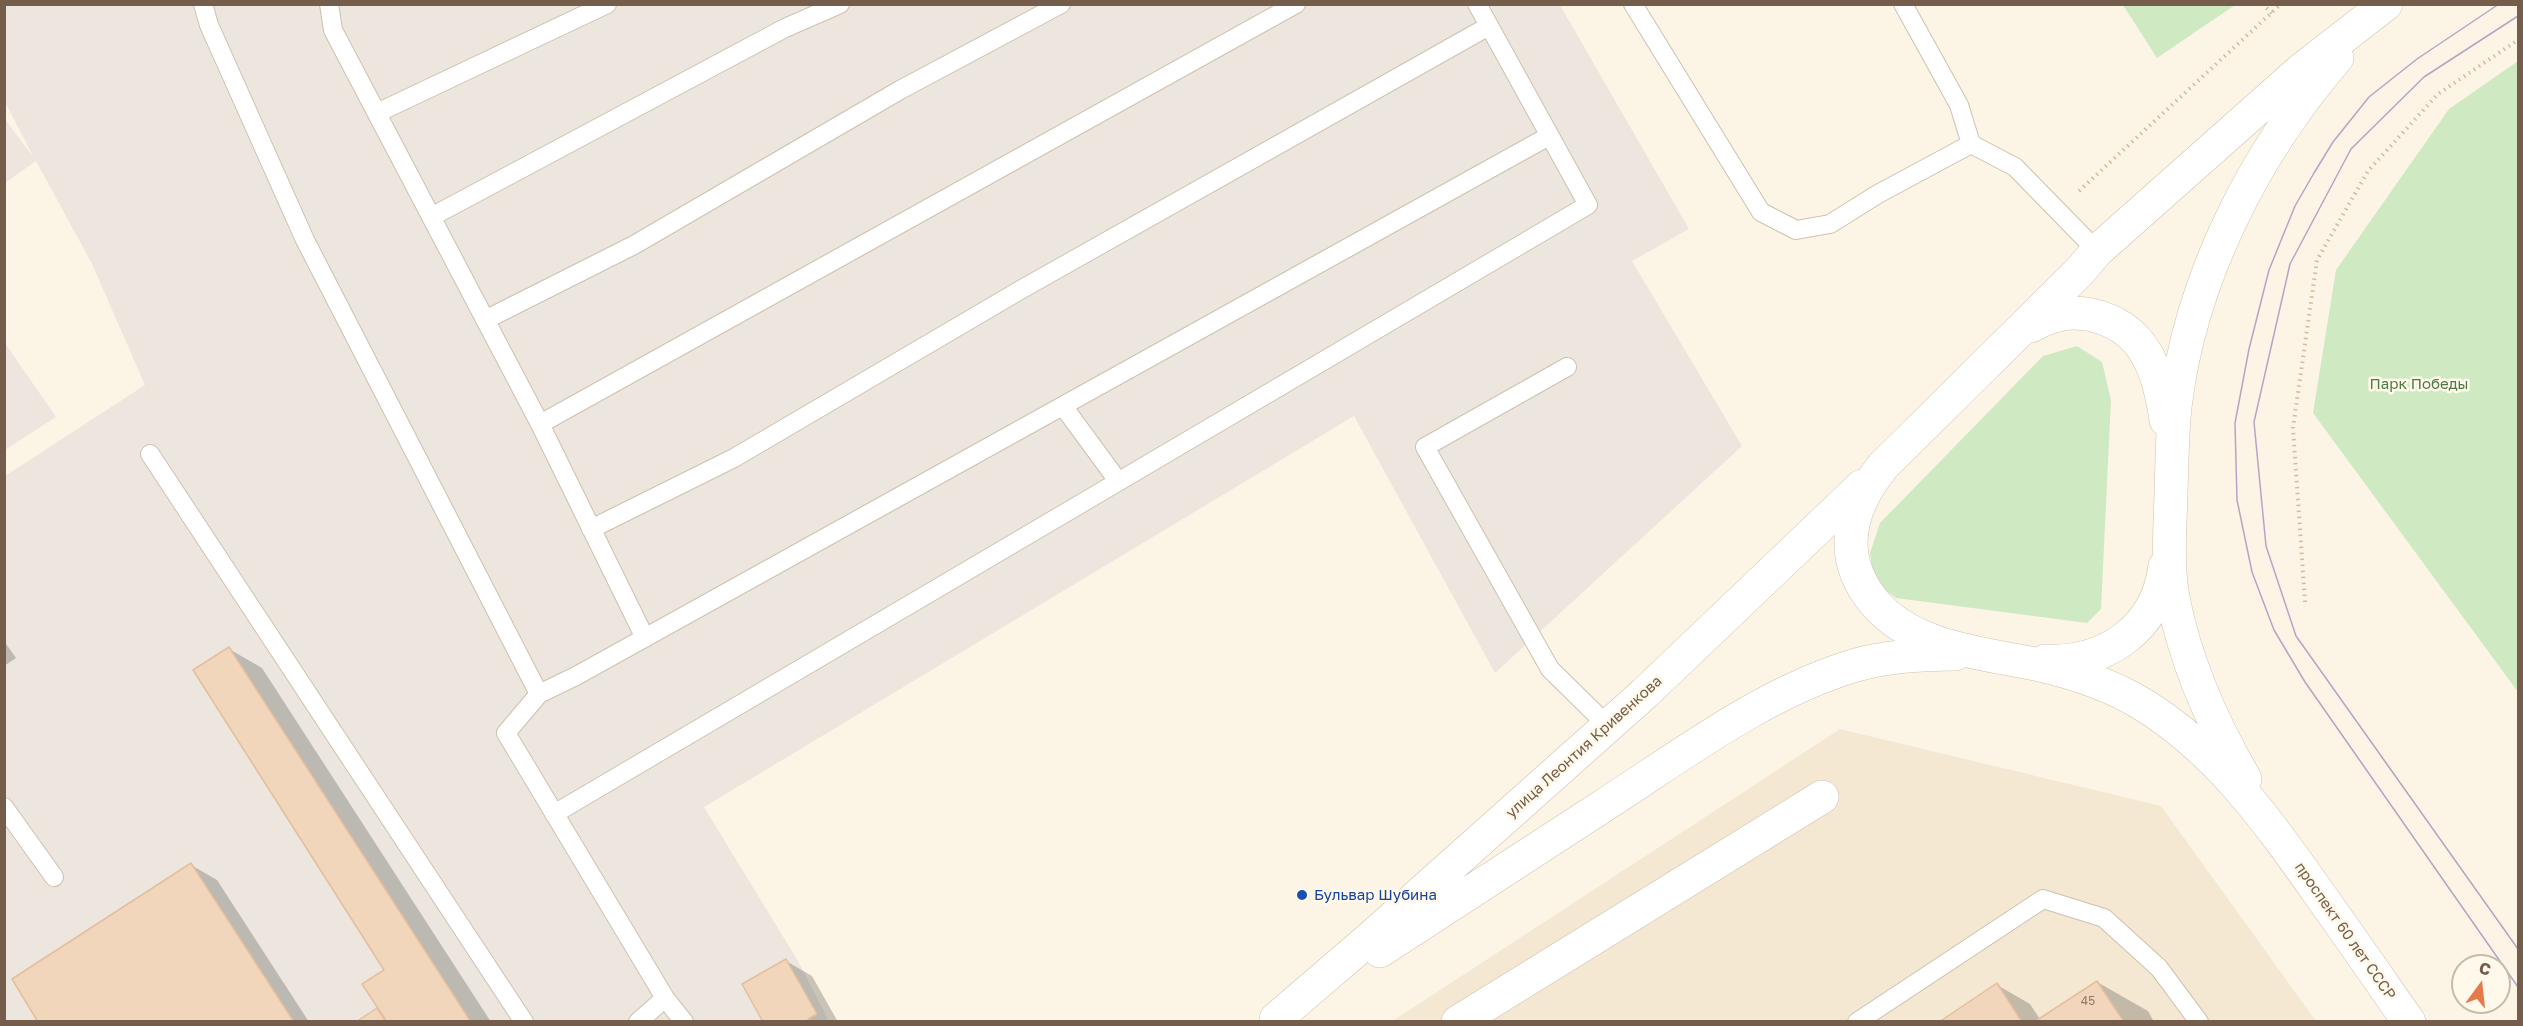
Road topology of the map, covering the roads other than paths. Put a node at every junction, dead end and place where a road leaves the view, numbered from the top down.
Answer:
1 (203, 4) edge
2 (329, 4) edge
3 (607, 4) edge
4 (840, 4) edge
5 (1061, 4) edge
6 (1296, 4) edge
7 (1477, 4) edge
8 (1633, 4) edge
9 (1903, 4) edge
10 (2381, 8) edge
11 (1489, 26) junction
12 (377, 113) junction
13 (1549, 136) junction
14 (1971, 144) junction
15 (431, 217) junction
16 (2097, 251) junction
17 (485, 320) junction
18 (2013, 337) junction
19 (1567, 367) dead end
20 (1063, 406) junction
21 (540, 424) junction
22 (150, 453) dead end
23 (2172, 454) junction
24 (1882, 466) junction
25 (1118, 481) junction
26 (2170, 519) junction
27 (591, 528) junction
28 (645, 638) junction
29 (1994, 656) junction
30 (539, 694) junction
31 (1608, 726) junction
32 (1822, 797) dead end
33 (4, 807) edge
34 (554, 814) junction
35 (2281, 840) junction
36 (54, 877) dead end
37 (665, 998) junction
38 (1274, 1020) edge
39 (524, 1022) edge
40 (638, 1022) edge
41 (684, 1022) edge
42 (1458, 1022) edge
43 (1857, 1022) edge
44 (2199, 1022) edge
45 (2409, 1022) edge

1 - 30 lane
2 - 12 lane
3 - 12 lane
4 - 15 lane
5 - 17 lane
6 - 21 lane
7 - 11 lane
8 - 14 lane
9 - 14 lane
10 - 16 main road
10 - 23 main road
11 - 13 lane
11 - 27 lane
12 - 15 lane
13 - 20 lane
13 - 25 lane
14 - 16 lane
15 - 17 lane
16 - 18 main road
17 - 21 lane
18 - 23 main road
18 - 24 main road
19 - 31 lane
20 - 25 lane
20 - 28 lane
21 - 27 lane
22 - 39 lane
23 - 26 main road
24 - 29 main road
24 - 31 main road, улица Леонтия Кривенкова
25 - 34 lane
26 - 29 main road
26 - 35 main road
27 - 28 lane
28 - 30 lane
29 - 35 main road
29 - 38 main road, улица Леонтия Кривенкова
30 - 34 lane
31 - 38 main road, улица Леонтия Кривенкова
32 - 42 main road
33 - 36 lane
34 - 37 lane
35 - 45 main road, проспект 60 лет СССР
37 - 40 lane
37 - 41 lane
43 - 44 lane

